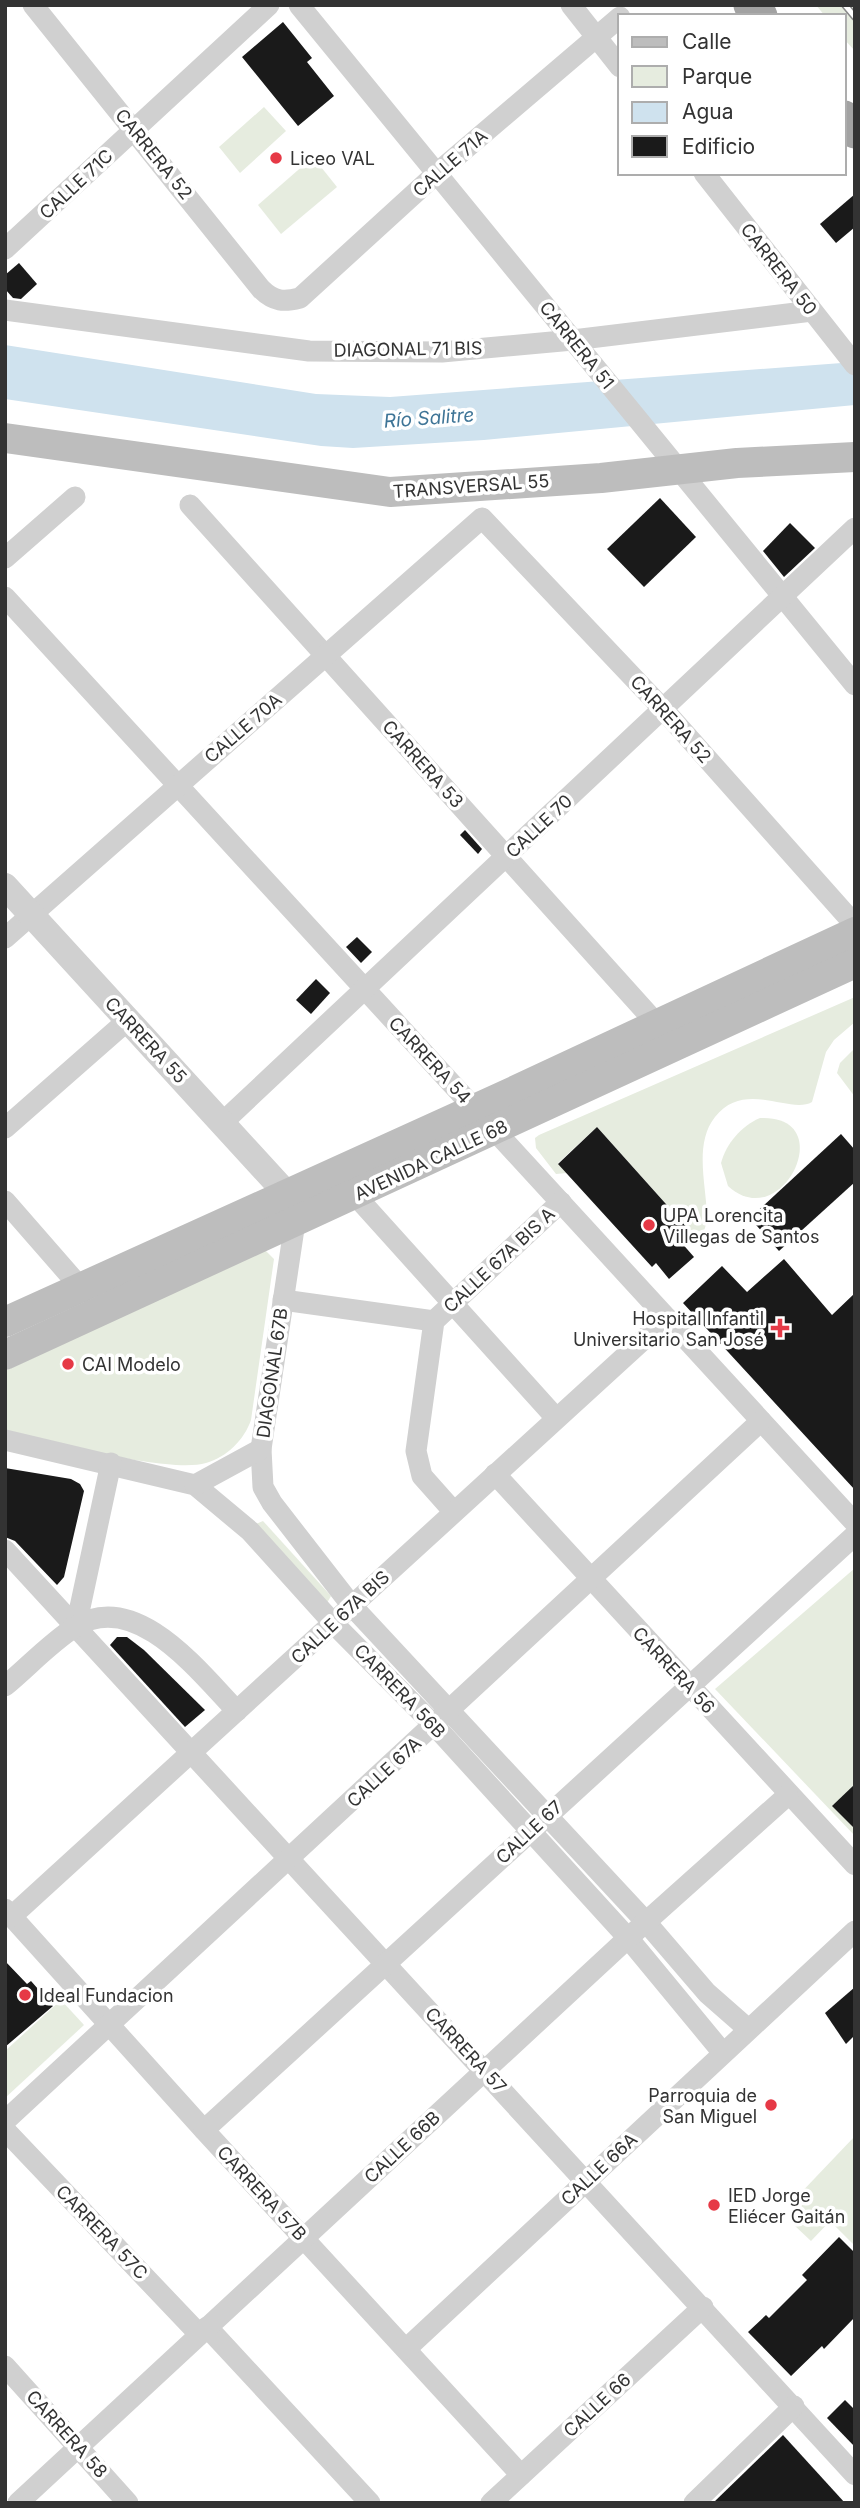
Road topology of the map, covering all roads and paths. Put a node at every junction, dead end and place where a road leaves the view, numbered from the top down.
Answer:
1 (33, 5) edge
2 (269, 5) edge
3 (299, 5) edge
4 (571, 5) edge
5 (618, 19) edge
6 (597, 37) junction
7 (618, 64) edge
8 (135, 130) junction
9 (437, 173) junction
10 (706, 175) edge
11 (5, 249) edge
12 (276, 300) joint
13 (5, 310) edge
14 (812, 311) junction
15 (578, 346) junction
16 (855, 365) edge
17 (5, 438) edge
18 (855, 457) edge
19 (672, 461) junction
20 (75, 497) dead end
21 (190, 505) dead end
22 (481, 519) joint
23 (855, 528) edge
24 (5, 558) edge
25 (782, 596) junction
26 (5, 597) edge
27 (326, 656) junction
28 (855, 685) edge
29 (663, 709) junction
30 (180, 784) junction
31 (507, 857) junction
32 (5, 886) edge
33 (32, 915) junction
34 (855, 925) edge
35 (855, 932) edge
36 (5, 938) edge
37 (855, 963) edge
38 (365, 990) junction
39 (128, 1020) junction
40 (656, 1023) junction
41 (475, 1108) junction
42 (222, 1123) junction
43 (5, 1128) edge
44 (495, 1130) junction
45 (287, 1194) junction
46 (355, 1195) junction
47 (5, 1201) edge
48 (561, 1202) junction
49 (295, 1222) junction
50 (80, 1288) junction
51 (283, 1300) junction
52 (453, 1303) junction
53 (667, 1318) junction
54 (434, 1321) junction
55 (5, 1322) edge
56 (5, 1355) edge
57 (556, 1418) junction
58 (761, 1421) junction
59 (5, 1440) edge
60 (261, 1449) junction
61 (111, 1463) junction
62 (495, 1474) junction
63 (195, 1485) junction
64 (454, 1512) junction
65 (855, 1523) edge
66 (855, 1535) edge
67 (5, 1550) edge
68 (590, 1581) junction
69 (352, 1606) junction
70 (333, 1623) junction
71 (76, 1626) junction
72 (689, 1685) junction
73 (5, 1686) edge
74 (450, 1710) junction
75 (237, 1711) junction
76 (434, 1725) junction
77 (192, 1752) junction
78 (788, 1795) junction
79 (547, 1815) junction
80 (529, 1832) junction
81 (290, 1859) junction
82 (855, 1864) edge
83 (9, 1912) edge
84 (646, 1922) junction
85 (855, 1931) edge
86 (628, 1938) junction
87 (385, 1962) junction
88 (110, 2024) junction
89 (748, 2029) junction
90 (723, 2053) junction
91 (485, 2070) junction
92 (5, 2121) edge
93 (5, 2130) edge
94 (204, 2130) junction
95 (587, 2180) junction
96 (303, 2238) junction
97 (704, 2307) junction
98 (203, 2330) junction
99 (406, 2349) junction
100 (5, 2366) edge
101 (794, 2406) junction
102 (78, 2448) junction
103 (521, 2475) junction
104 (855, 2475) edge
105 (18, 2503) edge
106 (128, 2503) edge
107 (370, 2503) edge
108 (491, 2503) edge
109 (694, 2503) edge

1 - 8 street, CARRERA 52
2 - 8 street, CALLE 71C
3 - 9 street, CARRERA 51
4 - 6 street
5 - 6 street, CALLE 71A
6 - 7 street
6 - 9 street, CALLE 71A
8 - 11 street, CALLE 71C
8 - 12 street, CARRERA 52
9 - 12 street, CALLE 71A
9 - 15 street, CARRERA 51
10 - 14 street, CARRERA 50
13 - 15 street, DIAGONAL 71 BIS
14 - 15 street, DIAGONAL 71 BIS
14 - 16 street, CARRERA 50
15 - 19 street, CARRERA 51
17 - 19 main road, TRANSVERSAL 55
18 - 19 main road, TRANSVERSAL 55
19 - 25 street, CARRERA 51
20 - 24 street
21 - 27 street, CARRERA 53
22 - 27 street, CALLE 70A
22 - 29 street, CARRERA 52
23 - 25 street, CALLE 70
25 - 28 street, CARRERA 51
25 - 29 street, CALLE 70
26 - 30 street, CARRERA 54
27 - 30 street, CALLE 70A
27 - 31 street, CARRERA 53
29 - 31 street, CALLE 70
29 - 34 street, CARRERA 52
30 - 33 street, CALLE 70A
30 - 38 street, CARRERA 54
31 - 38 street, CALLE 70
31 - 40 street, CARRERA 53
32 - 33 street, CARRERA 55
33 - 36 street, CALLE 70A
33 - 39 street, CARRERA 55
35 - 40 main road, AVENIDA CALLE 68
37 - 44 main road, AVENIDA CALLE 68
38 - 41 street, CARRERA 54
38 - 42 street, CALLE 70
39 - 42 street, CARRERA 55
39 - 43 street
40 - 41 main road, AVENIDA CALLE 68
41 - 44 street, CARRERA 54
41 - 45 main road, AVENIDA CALLE 68
42 - 45 street, CARRERA 55
44 - 46 main road, AVENIDA CALLE 68
44 - 48 street, CARRERA 54
45 - 50 main road, AVENIDA CALLE 68
46 - 49 main road, AVENIDA CALLE 68
46 - 52 street
47 - 50 street
48 - 52 street, CALLE 67A BIS A
48 - 53 street, CARRERA 54
49 - 51 street, DIAGONAL 67B
49 - 56 main road, AVENIDA CALLE 68
50 - 55 main road, AVENIDA CALLE 68
51 - 54 street
51 - 60 street, DIAGONAL 67B
52 - 54 street, CALLE 67A BIS A
52 - 57 street
53 - 57 street, CALLE 67A BIS
53 - 58 street, CARRERA 54
54 - 64 street, CALLE 67A BIS A
57 - 62 street, CALLE 67A BIS
58 - 65 street, CARRERA 54
58 - 68 street, CALLE 67A
59 - 61 street, CARRERA 56B
60 - 63 street, DIAGONAL 67B
60 - 69 street, CARRERA 56B
61 - 63 street, CARRERA 56B
61 - 71 street
62 - 64 street, CALLE 67A BIS
62 - 68 street, CARRERA 56
63 - 70 street, CARRERA 56B
64 - 69 street, CALLE 67A BIS
66 - 72 street, CALLE 67
67 - 71 street, CARRERA 57
68 - 72 street, CARRERA 56
68 - 74 street, CALLE 67A
69 - 70 street, CALLE 67A BIS
69 - 74 street, CARRERA 56B
70 - 75 street, CALLE 67A BIS
70 - 76 street, CARRERA 56B
71 - 73 street
71 - 75 street
71 - 77 street, CARRERA 57
72 - 78 street, CARRERA 56
72 - 79 street, CALLE 67
74 - 76 street, CALLE 67A
74 - 79 street, CARRERA 56B
75 - 77 street, CALLE 67A BIS
76 - 80 street, CARRERA 56B
76 - 81 street, CALLE 67A
77 - 81 street, CARRERA 57
77 - 83 street, CALLE 67A BIS
78 - 82 street, CARRERA 56
78 - 84 street, CALLE 66B
79 - 80 street, CALLE 67
79 - 84 street, CARRERA 56B
80 - 86 street, CARRERA 56B
80 - 87 street, CALLE 67
81 - 87 street, CARRERA 57
81 - 88 street, CALLE 67A
83 - 88 street, CARRERA 57B
84 - 86 street, CALLE 66B
84 - 89 street, CARRERA 56B
85 - 89 street, CALLE 66A
86 - 90 street, CARRERA 56B
86 - 91 street, CALLE 66B
87 - 91 street, CARRERA 57
87 - 94 street, CALLE 67
88 - 92 street, CALLE 67A
88 - 94 street, CARRERA 57B
89 - 90 street, CALLE 66A
90 - 95 street, CALLE 66A
91 - 95 street, CARRERA 57
91 - 96 street, CALLE 66B
93 - 98 street, CARRERA 57C
94 - 96 street, CARRERA 57B
95 - 97 street, CARRERA 57
95 - 99 street, CALLE 66A
96 - 98 street, CALLE 66B
96 - 99 street, CARRERA 57B
97 - 101 street, CARRERA 57
97 - 103 street, CALLE 66
98 - 102 street, CALLE 66B
98 - 107 street, CARRERA 57C
99 - 103 street, CARRERA 57B
100 - 102 street, CARRERA 58
101 - 104 street, CARRERA 57
101 - 109 street
102 - 105 street, CALLE 66B
102 - 106 street, CARRERA 58
103 - 108 street, CALLE 66

